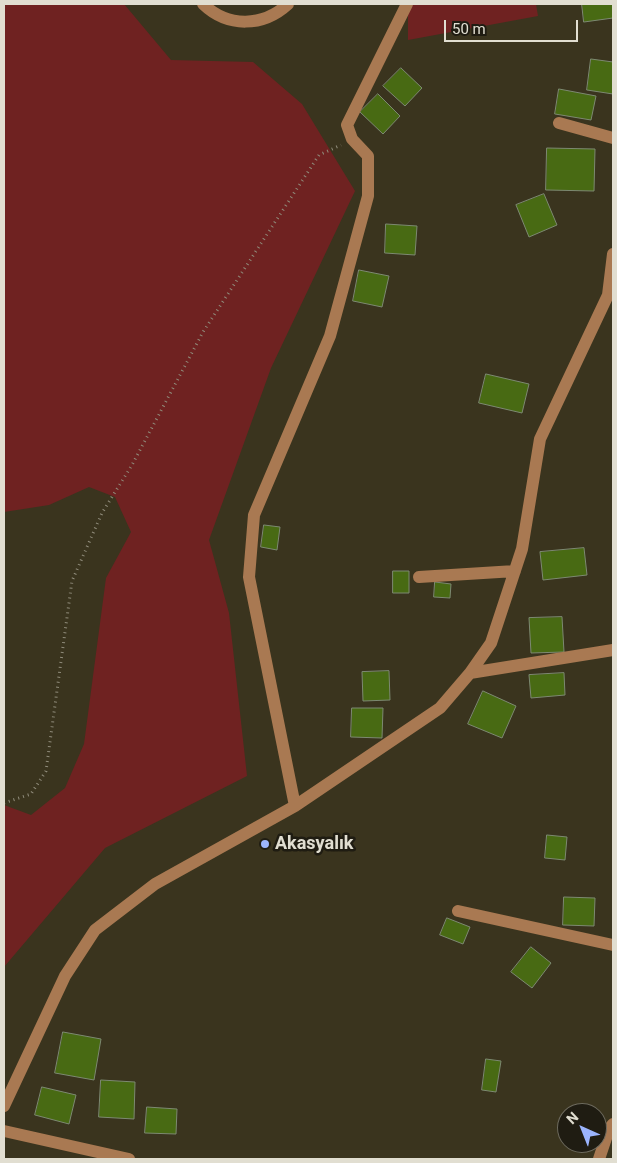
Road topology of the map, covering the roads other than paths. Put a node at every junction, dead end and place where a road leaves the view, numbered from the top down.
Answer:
1 (203, 4) edge
2 (288, 4) edge
3 (407, 4) edge
4 (559, 123) dead end
5 (613, 138) edge
6 (613, 254) edge
7 (515, 571) junction
8 (419, 577) dead end
9 (613, 650) edge
10 (470, 673) junction
11 (295, 806) junction
12 (458, 911) dead end
13 (613, 945) edge
14 (4, 1106) edge
15 (613, 1124) edge
16 (4, 1131) edge
17 (129, 1159) edge
18 (599, 1159) edge

1 - 2 street
3 - 11 street
4 - 5 street
6 - 7 street
7 - 8 street
7 - 10 street
9 - 10 street
10 - 11 street
11 - 14 street
12 - 13 street
15 - 18 street
16 - 17 street

